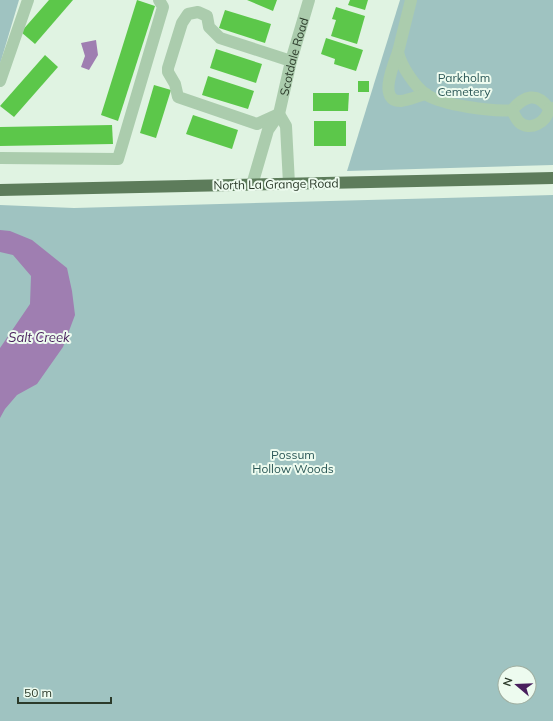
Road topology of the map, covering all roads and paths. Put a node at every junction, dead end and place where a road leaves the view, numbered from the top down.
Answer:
1 (28, 0) edge
2 (309, 0) edge
3 (411, 0) edge
4 (161, 4) edge
5 (398, 52) junction
6 (291, 61) junction
7 (0, 81) edge
8 (426, 94) junction
9 (551, 108) edge
10 (512, 110) junction
11 (279, 114) junction
12 (0, 158) edge
13 (553, 178) edge
14 (289, 184) junction
15 (252, 185) junction
16 (0, 190) edge

1 - 7 street
2 - 6 street, Scotdale Road
3 - 5 street
4 - 12 street
5 - 8 street
5 - 8 street
6 - 11 street, Scotdale Road
6 - 11 street
8 - 10 street
9 - 10 street
9 - 10 street
11 - 14 street
11 - 15 street, Scotdale Road
13 - 14 main road, North La Grange Road
14 - 15 main road, North La Grange Road
15 - 16 main road, North La Grange Road

